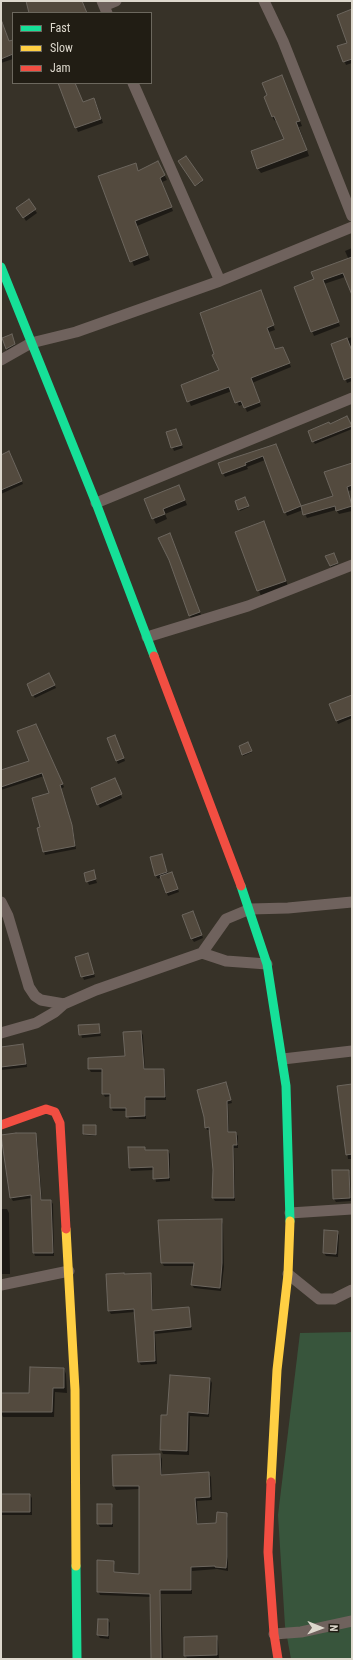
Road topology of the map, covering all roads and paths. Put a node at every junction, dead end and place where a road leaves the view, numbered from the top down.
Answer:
1 (116, 1) edge
2 (264, 1) edge
3 (105, 7) edge
4 (133, 84) edge
5 (352, 216) edge
6 (352, 227) edge
7 (1, 267) edge
8 (220, 281) junction
9 (31, 343) junction
10 (1, 360) edge
11 (352, 398) edge
12 (96, 503) junction
13 (352, 565) edge
14 (148, 638) junction
15 (1, 902) edge
16 (352, 902) edge
17 (250, 908) junction
18 (202, 952) junction
19 (267, 964) junction
20 (64, 1004) junction
21 (1, 1033) edge
22 (352, 1051) edge
23 (282, 1059) junction
24 (1, 1125) edge
25 (352, 1209) edge
26 (290, 1213) junction
27 (69, 1271) junction
28 (288, 1274) junction
29 (1, 1285) edge
30 (352, 1290) edge
31 (352, 1621) edge
32 (274, 1634) junction
33 (77, 1659) edge
34 (278, 1659) edge

1 - 3 street
2 - 5 street
4 - 8 street
6 - 8 street
7 - 9 main road
8 - 9 street
9 - 10 street
9 - 12 main road
11 - 12 street
12 - 14 main road
13 - 14 street
14 - 17 main road
15 - 20 street
16 - 17 street
17 - 18 street
17 - 19 main road
18 - 19 street
18 - 20 street
19 - 23 main road
20 - 21 street
22 - 23 street
23 - 26 main road
24 - 27 main road
25 - 26 street
26 - 28 main road
27 - 29 street
27 - 33 main road
28 - 30 street
28 - 32 main road
31 - 32 street
32 - 34 main road

